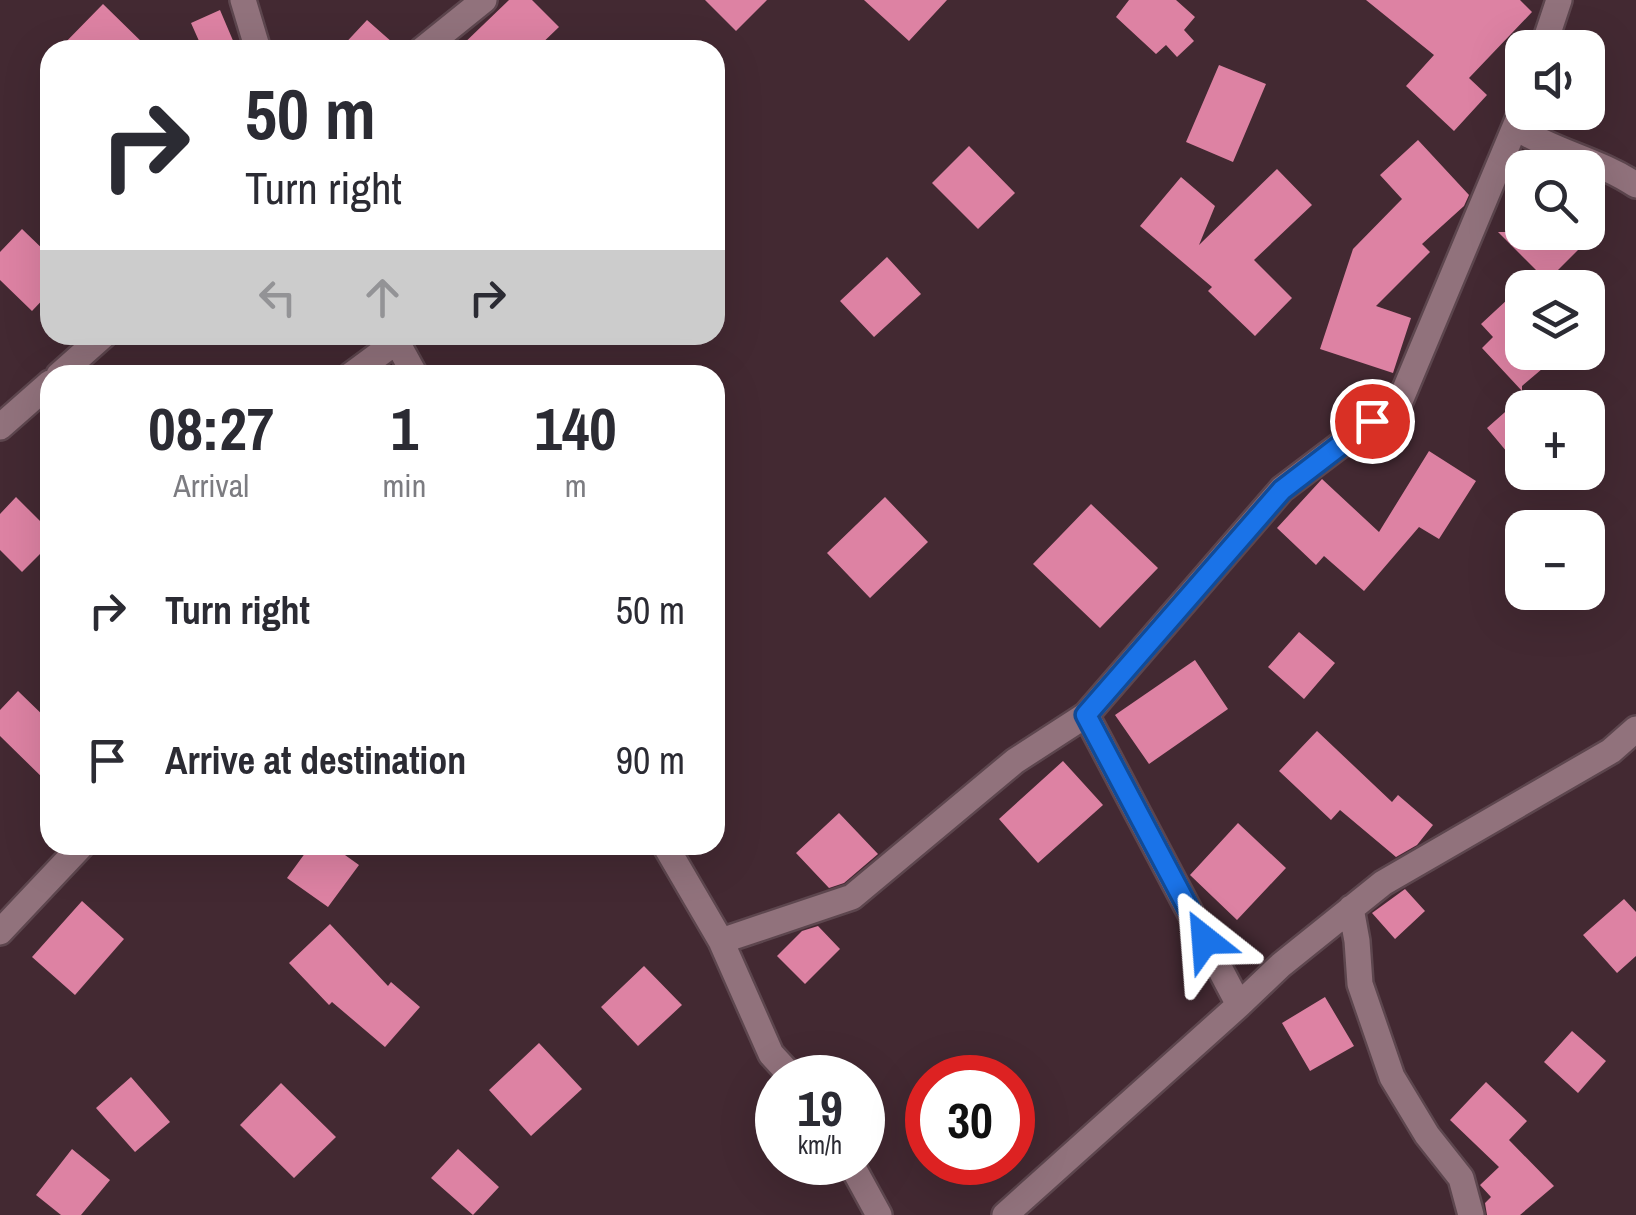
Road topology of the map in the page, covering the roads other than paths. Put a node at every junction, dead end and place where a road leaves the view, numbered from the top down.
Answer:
1 (243, 0) edge
2 (484, 0) edge
3 (1558, 0) edge
4 (1549, 30) edge
5 (255, 40) edge
6 (434, 40) edge
7 (1515, 130) edge
8 (1530, 130) edge
9 (1636, 185) edge
10 (93, 345) edge
11 (387, 345) edge
12 (70, 365) edge
13 (363, 365) edge
14 (40, 392) edge
15 (0, 427) edge
16 (1086, 715) junction
17 (1636, 729) edge
18 (73, 855) edge
19 (670, 855) edge
20 (1351, 908) junction
21 (0, 932) edge
22 (720, 941) junction
23 (1239, 1005) junction
24 (772, 1055) edge
25 (863, 1185) edge
26 (880, 1215) edge
27 (1004, 1215) edge
28 (1471, 1215) edge

1 - 5 street
2 - 6 street
3 - 4 street
7 - 16 street
8 - 9 street
10 - 12 street
11 - 13 street
14 - 15 street
16 - 22 street
16 - 23 street
17 - 20 street
18 - 21 street
19 - 22 street
20 - 23 street
20 - 28 street
22 - 24 street
23 - 27 street
25 - 26 street

